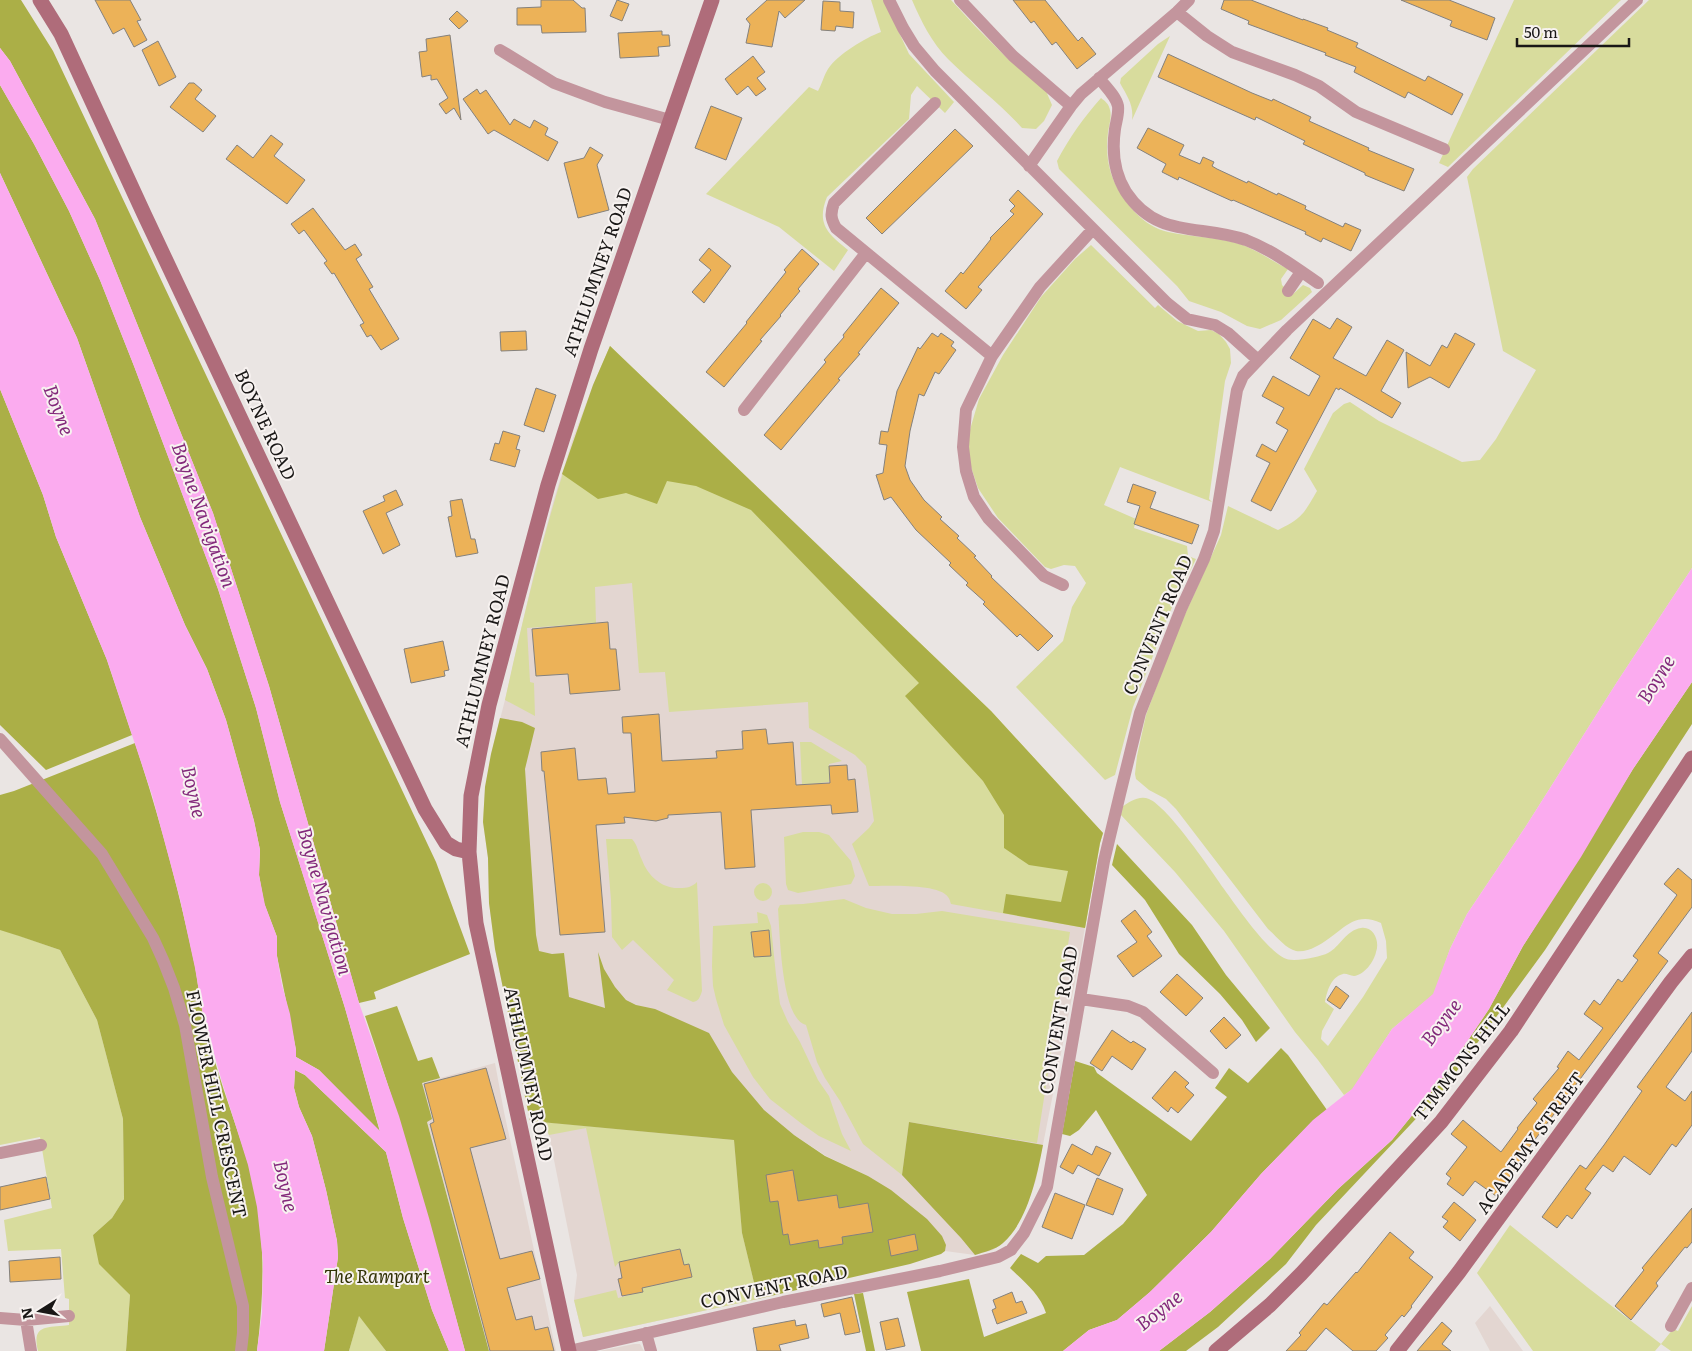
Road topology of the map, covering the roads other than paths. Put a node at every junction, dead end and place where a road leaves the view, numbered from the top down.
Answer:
1 (40, 0) edge
2 (712, 0) edge
3 (889, 0) edge
4 (960, 0) edge
5 (1189, 0) edge
6 (1636, 0) edge
7 (1177, 12) junction
8 (500, 50) dead end
9 (1099, 78) junction
10 (935, 103) dead end
11 (1071, 106) junction
12 (670, 120) junction
13 (1444, 149) dead end
14 (1029, 166) junction
15 (1093, 229) junction
16 (866, 253) junction
17 (1301, 272) junction
18 (1318, 284) dead end
19 (1288, 291) dead end
20 (992, 356) junction
21 (1258, 360) junction
22 (744, 410) dead end
23 (1063, 585) dead end
24 (0, 739) edge
25 (1692, 758) edge
26 (469, 852) junction
27 (1692, 956) edge
28 (1080, 999) junction
29 (1213, 1073) dead end
30 (41, 1145) dead end
31 (0, 1153) edge
32 (1692, 1288) edge
33 (69, 1316) dead end
34 (0, 1318) edge
35 (26, 1320) junction
36 (1671, 1326) dead end
37 (646, 1333) junction
38 (31, 1351) edge
39 (241, 1351) edge
40 (569, 1351) edge
41 (651, 1351) edge
42 (1216, 1351) edge
43 (1397, 1351) edge

1 - 26 main road, BOYNE ROAD
2 - 12 main road, ATHLUMNEY ROAD
3 - 14 street
4 - 11 street
5 - 7 street
6 - 21 street, CONVENT ROAD
7 - 9 street
7 - 13 street
8 - 12 street
9 - 11 street
9 - 17 street
10 - 16 street
11 - 14 street
12 - 26 main road, ATHLUMNEY ROAD
14 - 15 street
15 - 20 street
15 - 21 street
16 - 20 street
16 - 22 street
17 - 18 street
17 - 19 street
20 - 23 street
21 - 28 street, CONVENT ROAD
24 - 39 street, FLOWER HILL CRESCENT
25 - 42 main road, TIMMONS HILL
26 - 40 main road, ATHLUMNEY ROAD
27 - 43 main road, ACADEMY STREET
28 - 29 street
28 - 37 street, CONVENT ROAD
30 - 31 street
32 - 36 street
33 - 35 street
34 - 35 street
35 - 38 street
37 - 40 street, CONVENT ROAD
37 - 41 street

